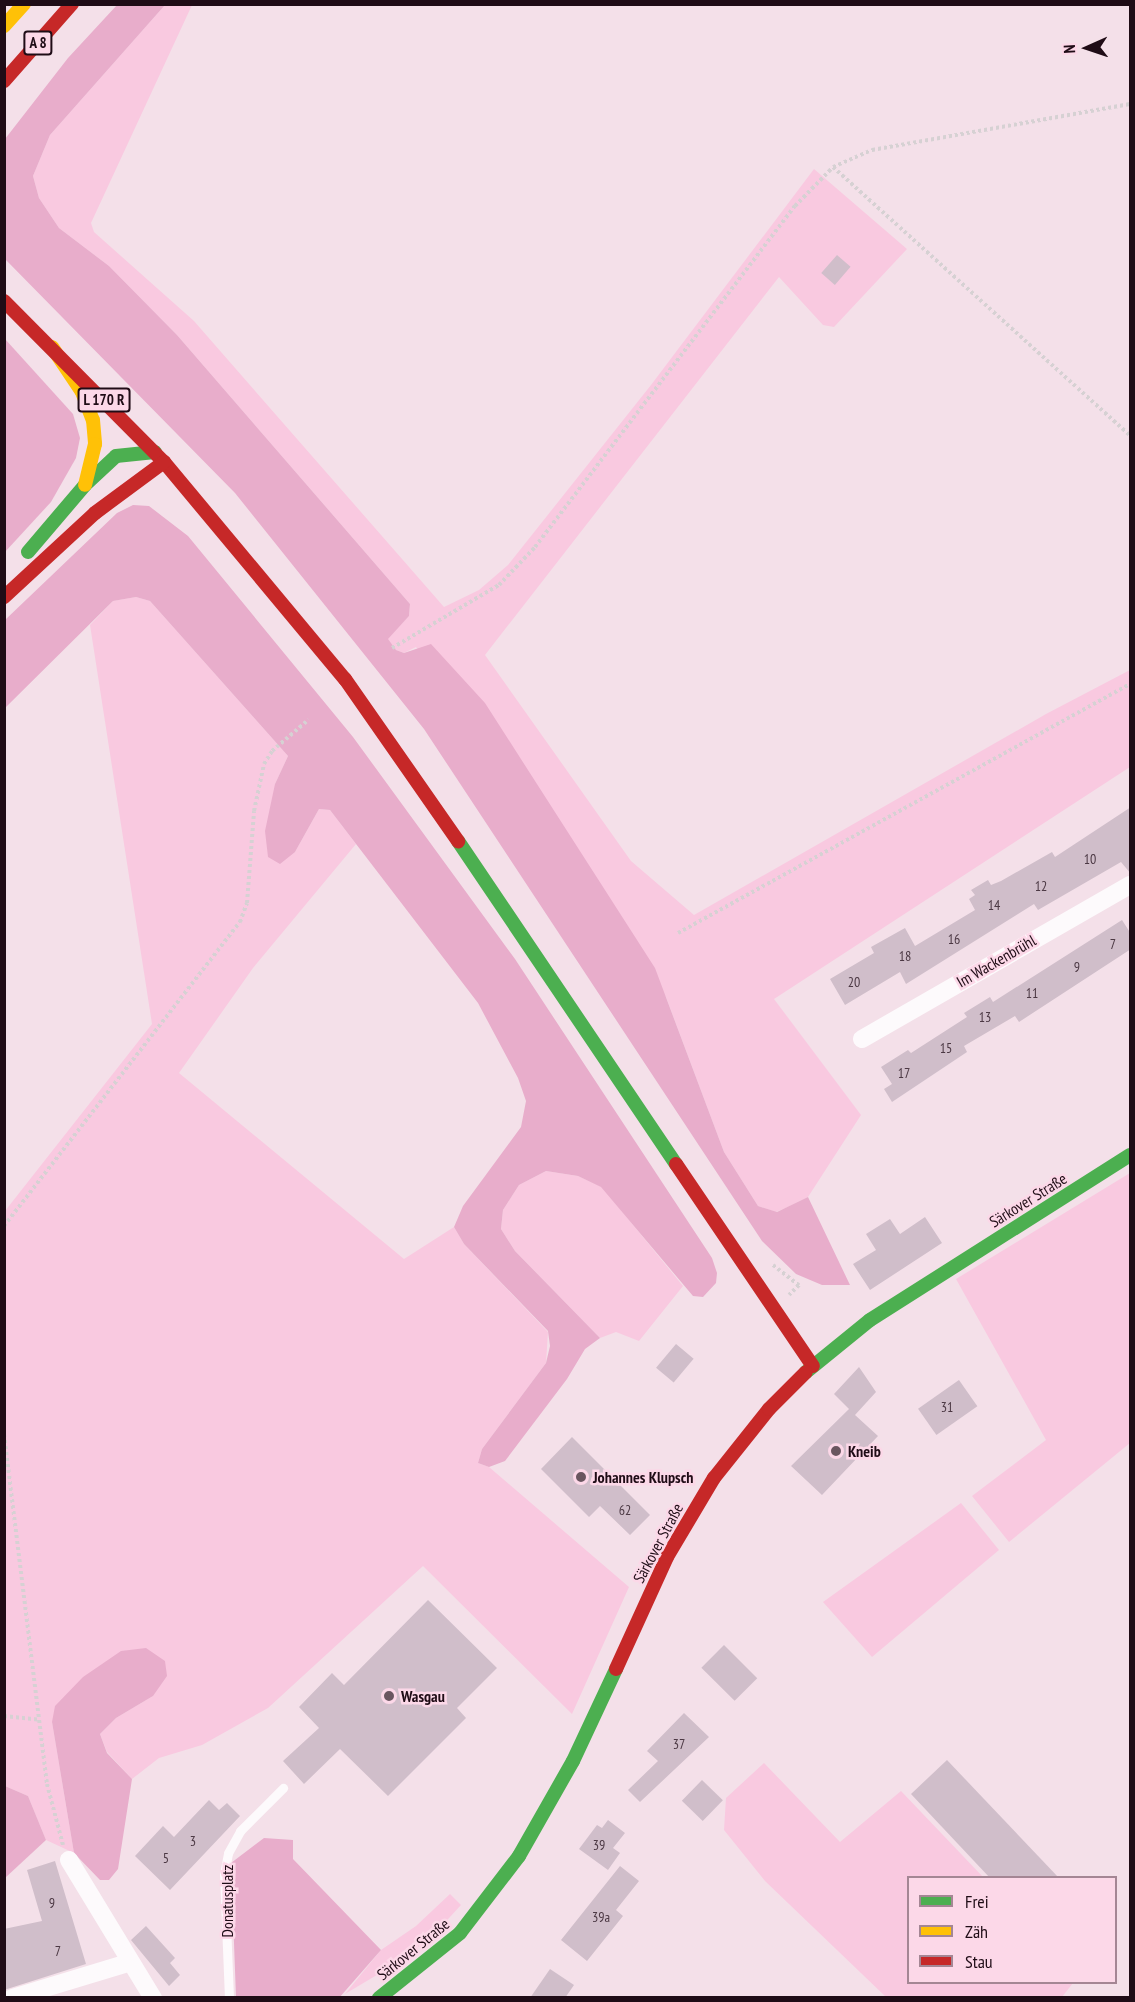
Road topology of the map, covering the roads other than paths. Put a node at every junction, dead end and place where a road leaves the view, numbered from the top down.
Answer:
1 (24, 4) edge
2 (72, 4) edge
3 (4, 26) edge
4 (4, 81) edge
5 (4, 301) edge
6 (52, 347) junction
7 (160, 457) junction
8 (85, 485) junction
9 (12, 569) edge
10 (4, 597) edge
11 (1131, 885) edge
12 (862, 1039) dead end
13 (1131, 1155) edge
14 (813, 1366) junction
15 (283, 1788) dead end
16 (69, 1860) road end
17 (131, 1962) junction
18 (12, 1998) edge
19 (153, 1998) edge
20 (229, 1998) edge
21 (379, 1998) edge

1 - 3 main road, A 8
2 - 4 main road, A 8
5 - 6 main road, L 170 R
6 - 7 main road, L 170 R
6 - 8 main road
7 - 8 main road
7 - 10 main road
7 - 14 main road, L 170 R
8 - 9 main road
11 - 12 street, Im Wackenbrühl
13 - 14 main road, Särkover Straße
14 - 21 main road, Särkover Straße
15 - 20 lane, Donatusplatz
16 - 17 street
17 - 18 street
17 - 19 street

